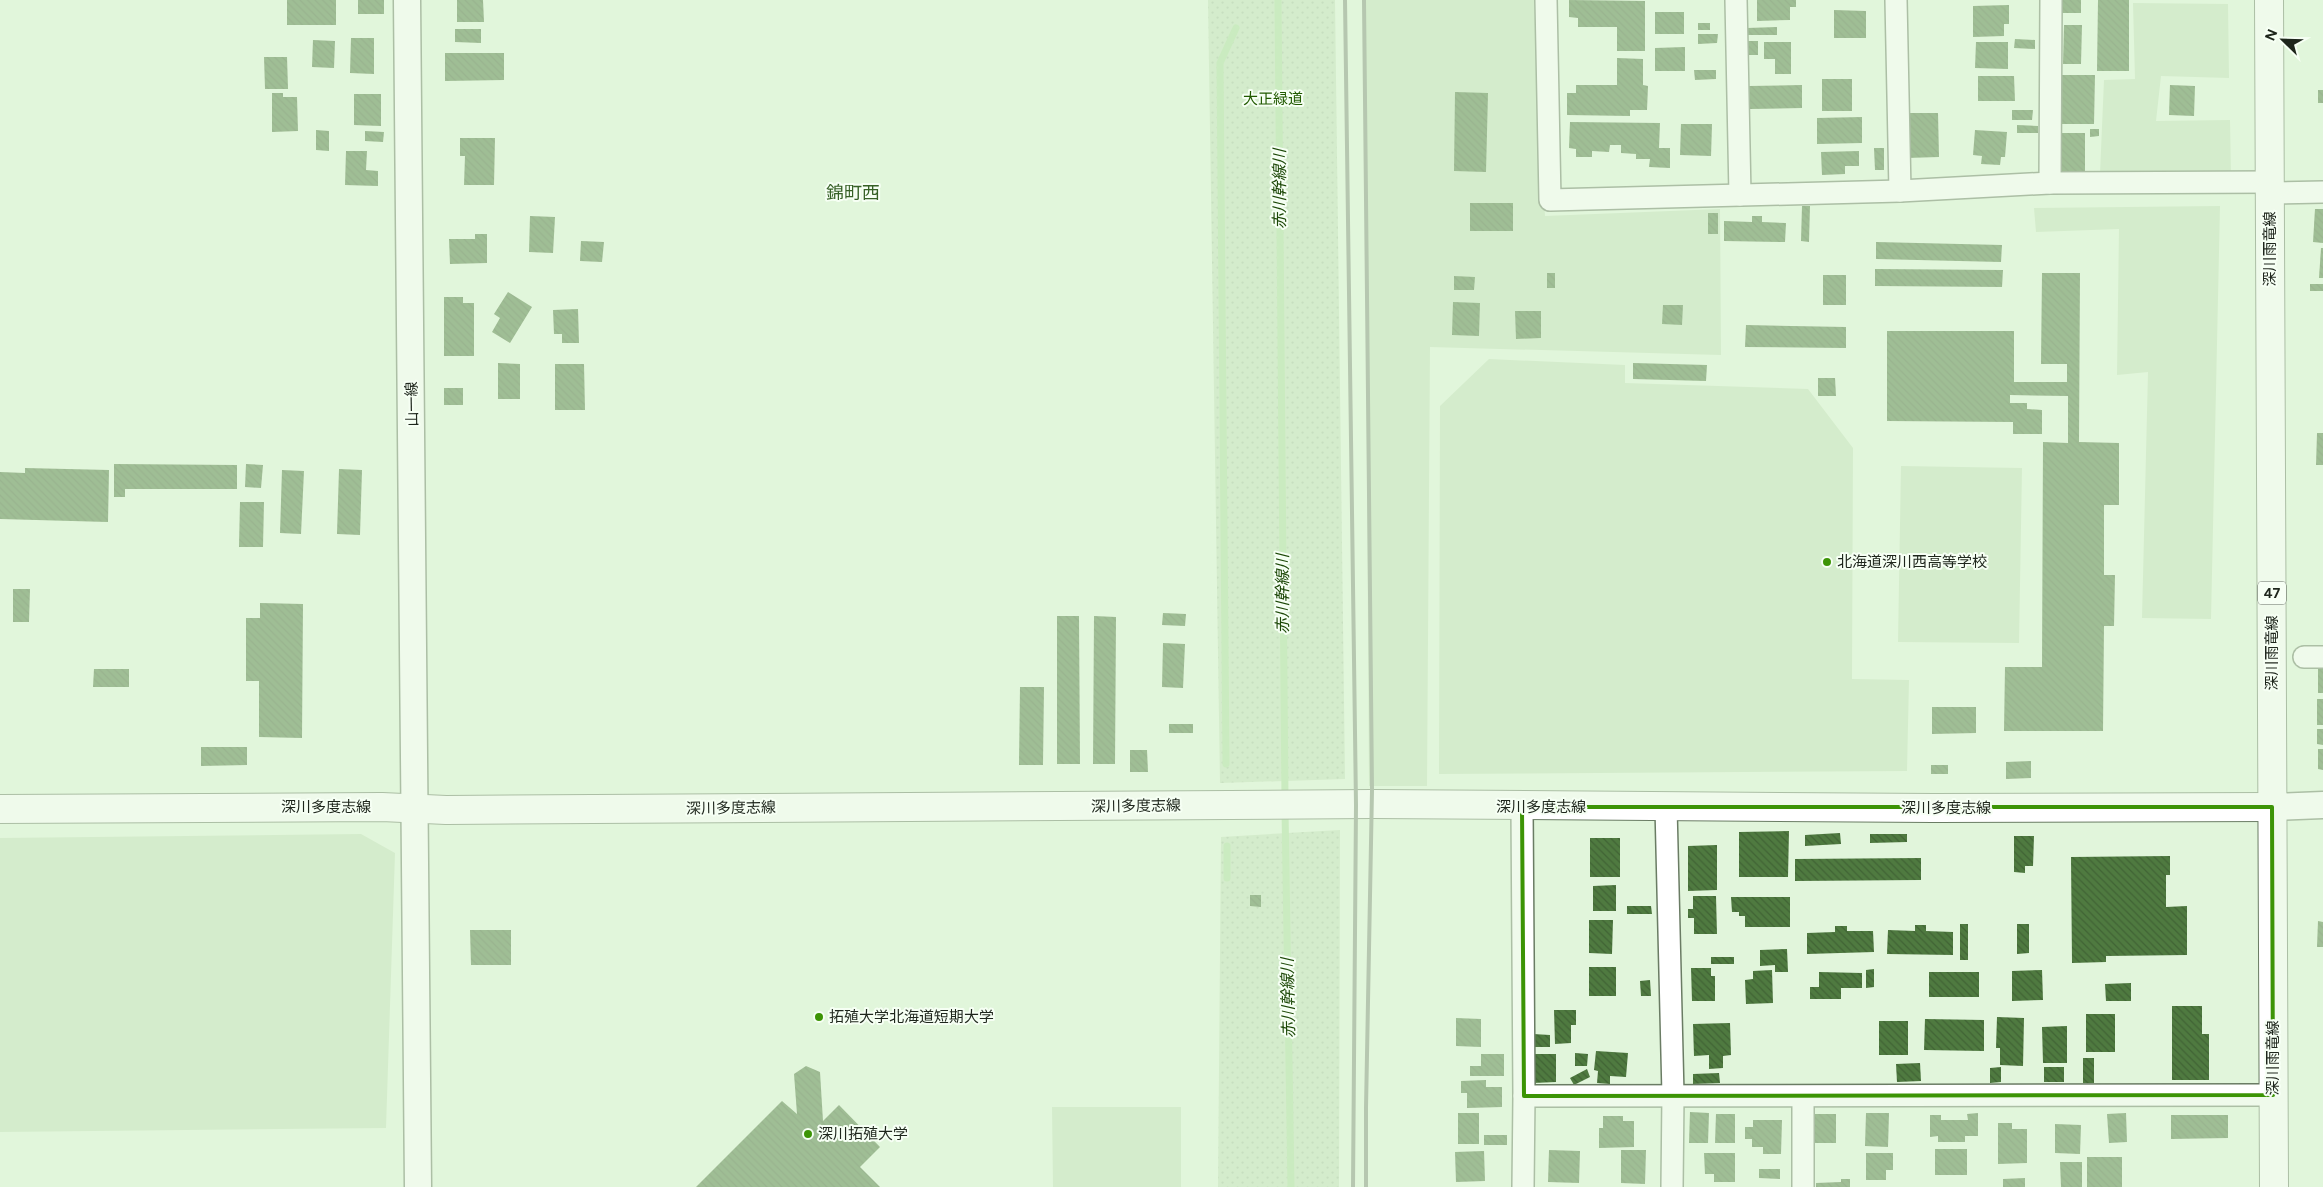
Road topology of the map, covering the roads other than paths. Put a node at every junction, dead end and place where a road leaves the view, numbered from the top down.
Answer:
1 (407, 0) edge
2 (1546, 0) edge
3 (1736, 0) edge
4 (1896, 0) edge
5 (2051, 0) edge
6 (2269, 0) edge
7 (2050, 183) junction
8 (2271, 188) junction
9 (1900, 191) junction
10 (2323, 192) edge
11 (1740, 195) junction
12 (2323, 805) edge
13 (1522, 807) junction
14 (1666, 807) junction
15 (2272, 807) junction
16 (414, 808) junction
17 (0, 809) edge
18 (1673, 1095) junction
19 (2273, 1095) junction
20 (1524, 1096) junction
21 (1803, 1097) junction
22 (418, 1187) edge
23 (1523, 1187) edge
24 (1672, 1187) edge
25 (1803, 1187) edge
26 (2274, 1187) edge

1 - 16 street, 山一線
2 - 11 street
3 - 11 street
4 - 9 street
5 - 7 street
6 - 8 main road, 深川雨竜線 / 47
7 - 8 street
7 - 9 street
8 - 10 street
8 - 15 main road, 深川雨竜線 / 47
9 - 11 street
12 - 15 street
13 - 14 main road, 深川多度志線
13 - 16 main road, 深川多度志線
13 - 20 street
14 - 15 main road, 深川多度志線
14 - 18 street
15 - 19 main road, 深川雨竜線 / 47
16 - 17 main road, 深川多度志線
16 - 22 street, 山一線
18 - 20 street
18 - 21 street
18 - 24 street
19 - 21 street
19 - 26 main road, 深川雨竜線 / 47
20 - 23 street
21 - 25 street

